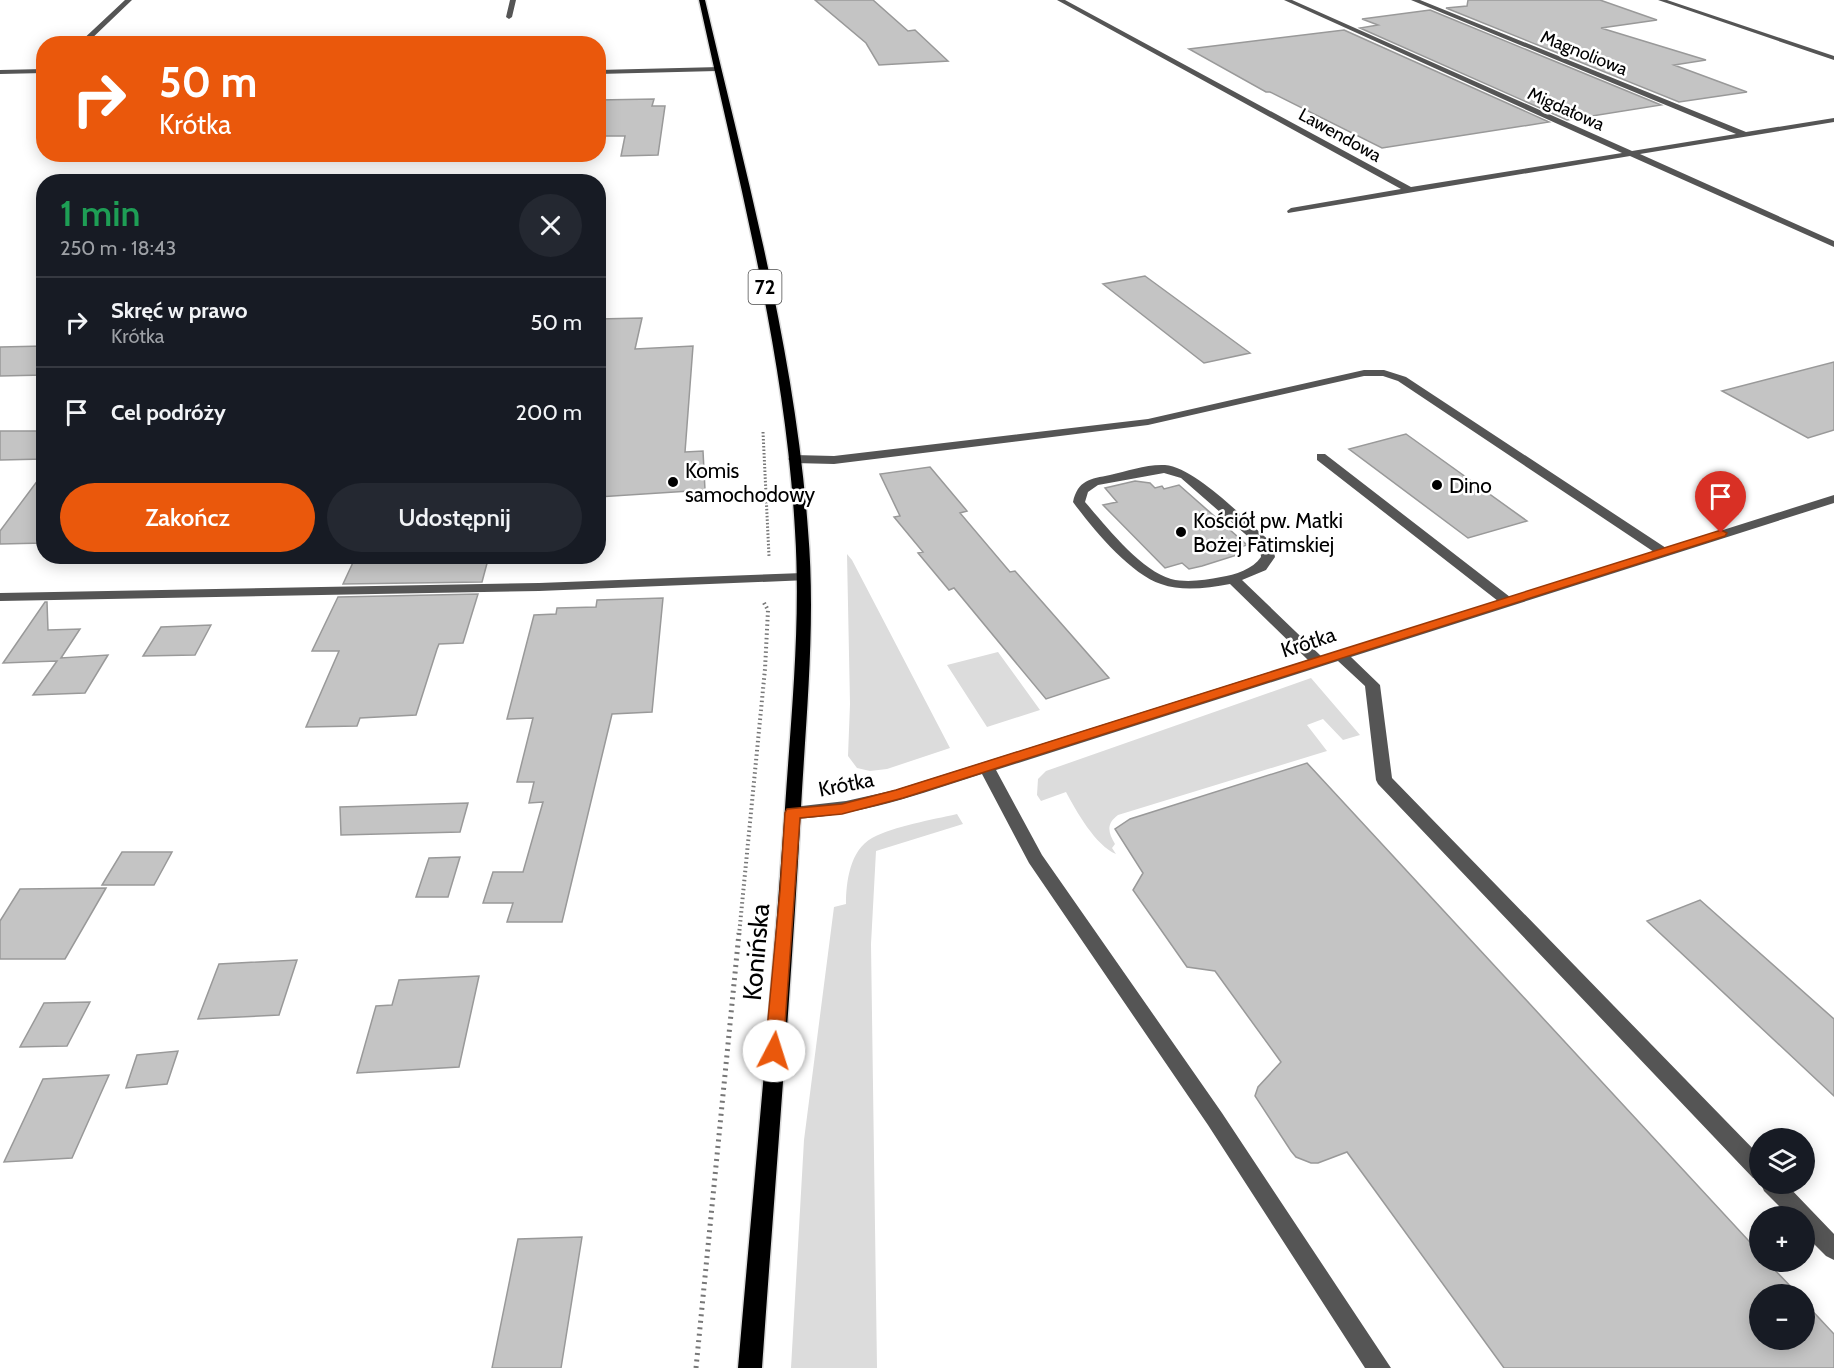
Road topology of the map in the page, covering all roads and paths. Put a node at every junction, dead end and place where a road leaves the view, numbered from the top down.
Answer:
1 (129, 0) edge
2 (513, 0) edge
3 (702, 0) edge
4 (1060, 0) edge
5 (1287, 0) edge
6 (1414, 0) edge
7 (1660, 0) edge
8 (509, 17) dead end
9 (90, 36) edge
10 (1834, 58) edge
11 (717, 69) junction
12 (36, 71) edge
13 (0, 72) edge
14 (606, 72) edge
15 (1834, 120) edge
16 (1744, 134) junction
17 (1630, 154) junction
18 (1410, 190) junction
19 (1291, 211) dead end
20 (1834, 244) edge
21 (1321, 457) dead end
22 (794, 459) junction
23 (1834, 499) edge
24 (1663, 552) junction
25 (803, 577) junction
26 (1233, 579) junction
27 (0, 597) edge
28 (760, 599) dead end
29 (1507, 601) junction
30 (1340, 654) junction
31 (1317, 661) junction
32 (986, 766) junction
33 (793, 813) junction
34 (1749, 1160) edge
35 (1782, 1194) edge
36 (1793, 1206) edge
37 (1815, 1228) edge
38 (1834, 1248) edge
39 (696, 1368) edge
40 (750, 1368) edge
41 (1379, 1368) edge

1 - 9 street
2 - 8 street
3 - 11 main road, 72
4 - 18 street, Lawendowa
5 - 17 street, Migdałowa
6 - 16 street, Magnoliowa
7 - 10 street
11 - 14 street
11 - 22 main road, 72
12 - 13 street
15 - 16 street
16 - 17 street
17 - 18 street
17 - 20 street, Migdałowa
18 - 19 street
21 - 29 street
22 - 24 street
22 - 25 main road, 72
23 - 24 street, Krótka
24 - 29 street, Krótka
25 - 27 street
25 - 33 main road, Konińska / 72
26 - 26 street
26 - 31 street
28 - 39 path
29 - 30 street, Krótka
30 - 31 street, Krótka
30 - 34 street
31 - 32 street, Krótka
32 - 33 street, Krótka
32 - 41 street
33 - 40 main road, Konińska / 72
35 - 36 street
37 - 38 street

